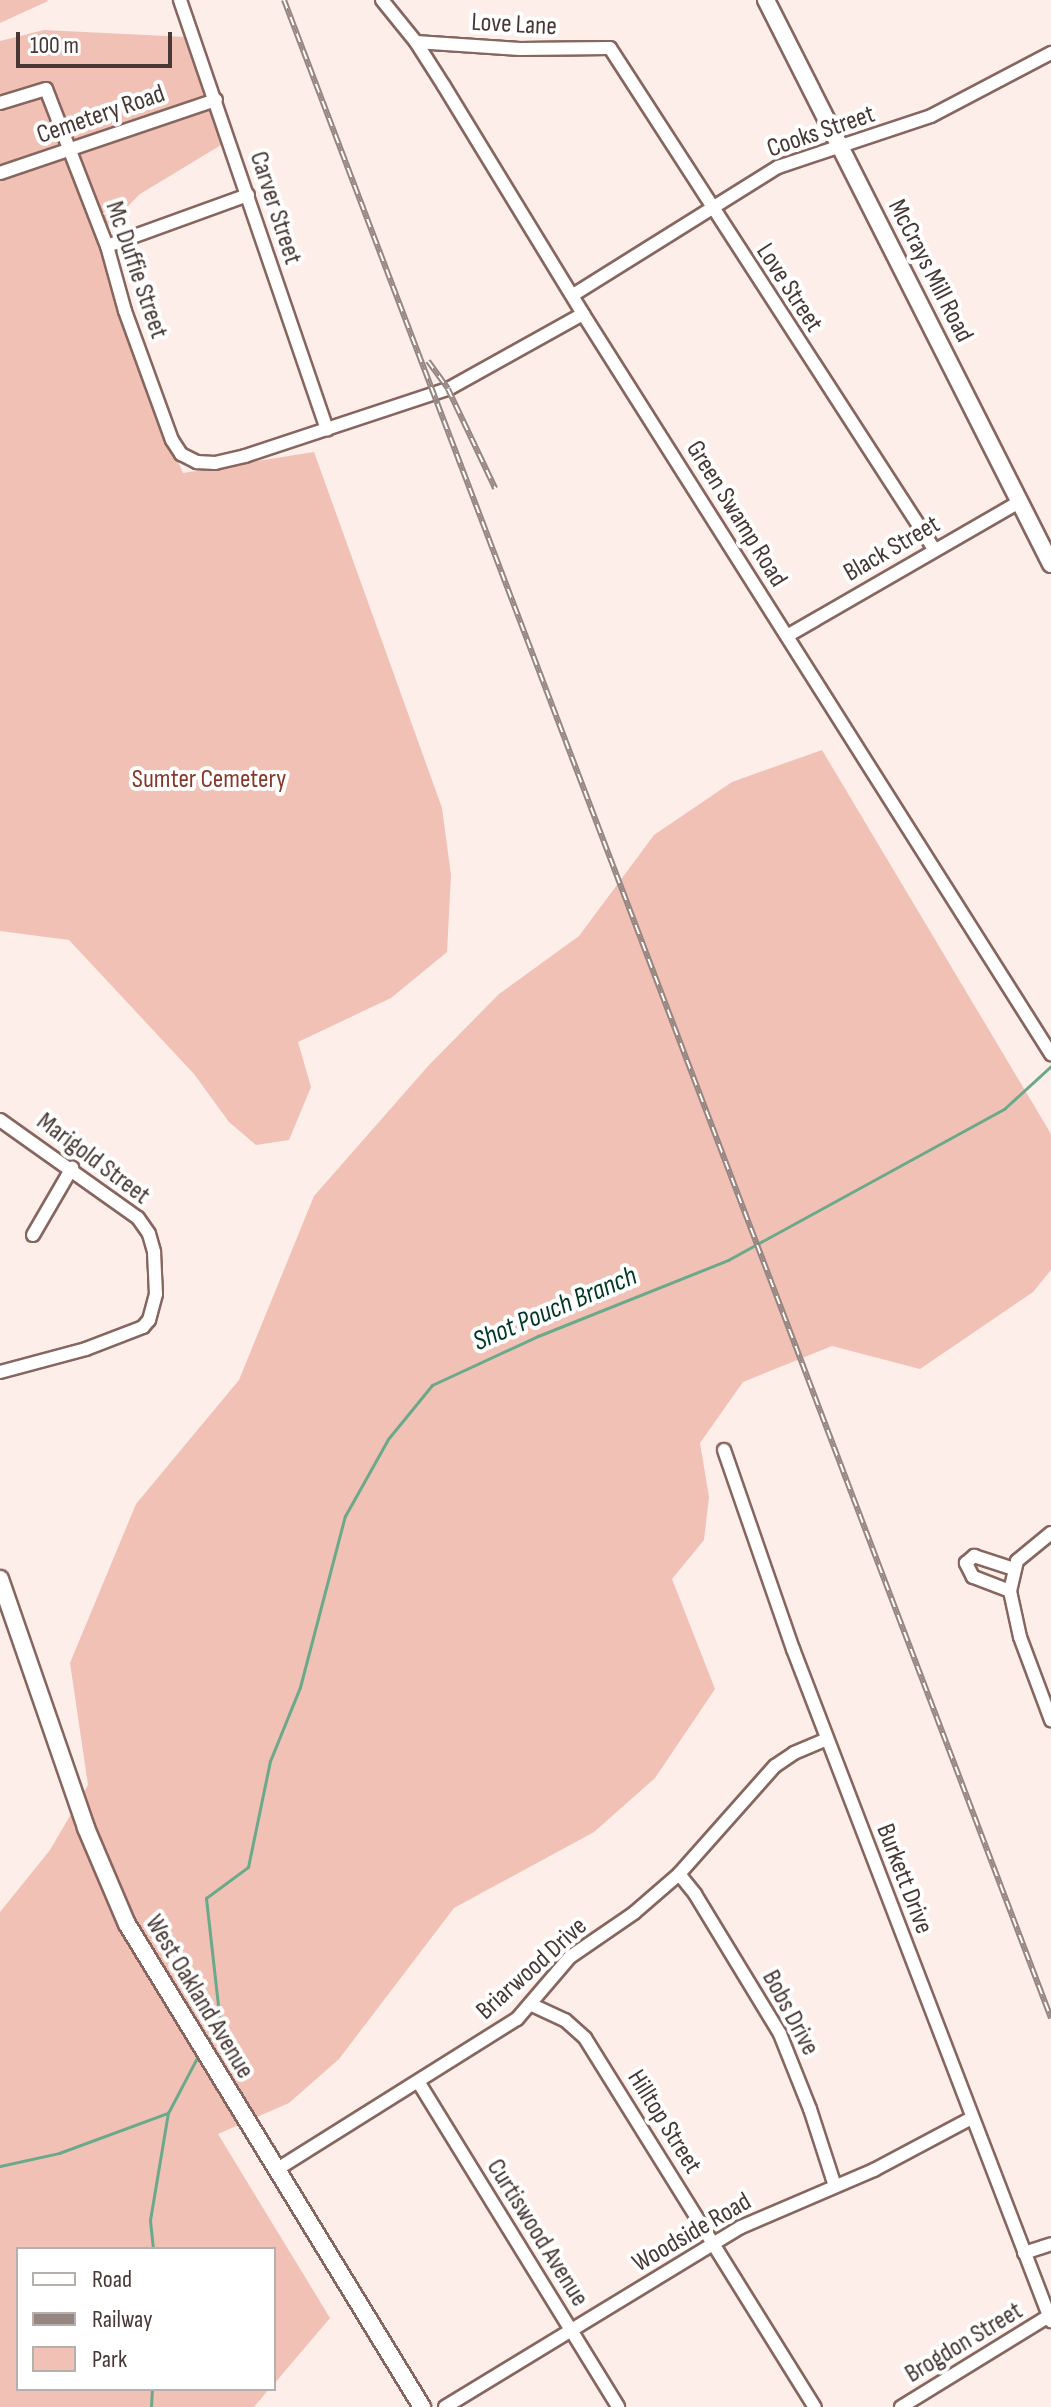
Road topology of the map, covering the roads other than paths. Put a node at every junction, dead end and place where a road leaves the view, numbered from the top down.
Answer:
1 (180, 0) edge
2 (382, 0) edge
3 (766, 0) edge
4 (416, 42) junction
5 (610, 48) joint
6 (1051, 53) edge
7 (216, 100) junction
8 (0, 103) edge
9 (839, 146) junction
10 (70, 149) junction
11 (0, 173) edge
12 (248, 195) junction
13 (711, 208) junction
14 (107, 246) junction
15 (573, 295) junction
16 (583, 314) junction
17 (327, 430) junction
18 (1019, 502) junction
19 (934, 549) junction
20 (1051, 564) edge
21 (787, 636) junction
22 (1051, 1054) edge
23 (0, 1120) edge
24 (72, 1168) junction
25 (33, 1235) dead end
26 (0, 1372) edge
27 (724, 1450) dead end
28 (1051, 1533) edge
29 (1014, 1569) junction
30 (0, 1579) edge
31 (1010, 1591) junction
32 (1051, 1720) edge
33 (827, 1739) junction
34 (679, 1874) junction
35 (530, 2004) junction
36 (419, 2083) junction
37 (972, 2118) junction
38 (276, 2170) junction
39 (835, 2186) junction
40 (713, 2244) junction
41 (1051, 2244) edge
42 (1024, 2253) junction
43 (1050, 2319) edge
44 (571, 2331) junction
45 (422, 2407) edge
46 (445, 2407) edge
47 (618, 2407) edge
48 (815, 2407) edge
49 (901, 2407) edge

1 - 7 street, Carver Street
2 - 4 street, Green Swamp Road
3 - 9 street, McCrays Mill Road
4 - 5 street, Love Lane
4 - 15 street, Green Swamp Road
5 - 13 street, Love Street
6 - 9 street, Cooks Street
7 - 10 street, Cemetery Road
7 - 12 street, Carver Street
8 - 10 street, Mc Duffie Street
9 - 13 street, Cooks Street
9 - 18 street, McCrays Mill Road
10 - 11 street, Cemetery Road
10 - 14 street, Mc Duffie Street
12 - 14 street
12 - 17 street, Carver Street
13 - 15 street, Cooks Street
13 - 19 street, Love Street
14 - 17 street, Mc Duffie Street
15 - 16 street, Green Swamp Road
16 - 17 street
16 - 21 street, Green Swamp Road
18 - 19 street, Black Street
18 - 20 street, McCrays Mill Road
19 - 21 street, Black Street
21 - 22 street, Green Swamp Road
23 - 24 street, Marigold Street
24 - 25 street
24 - 26 street, Marigold Street
27 - 33 street, Burkett Drive
28 - 29 street
29 - 31 street
29 - 31 street
30 - 38 street, West Oakland Avenue
31 - 32 street
33 - 34 street, Briarwood Drive
33 - 37 street, Burkett Drive
34 - 35 street, Briarwood Drive
34 - 39 street, Bobs Drive
35 - 36 street, Briarwood Drive
35 - 40 street, Hilltop Street
36 - 38 street, Briarwood Drive
36 - 44 street, Curtiswood Avenue
37 - 39 street, Woodside Road
37 - 42 street, Burkett Drive
38 - 45 street, West Oakland Avenue
39 - 40 street, Woodside Road
40 - 44 street, Woodside Road
40 - 48 street, Hilltop Street
41 - 42 street
42 - 43 street, Burkett Drive
43 - 49 street, Brogdon Street
44 - 46 street, Woodside Road
44 - 47 street, Curtiswood Avenue

